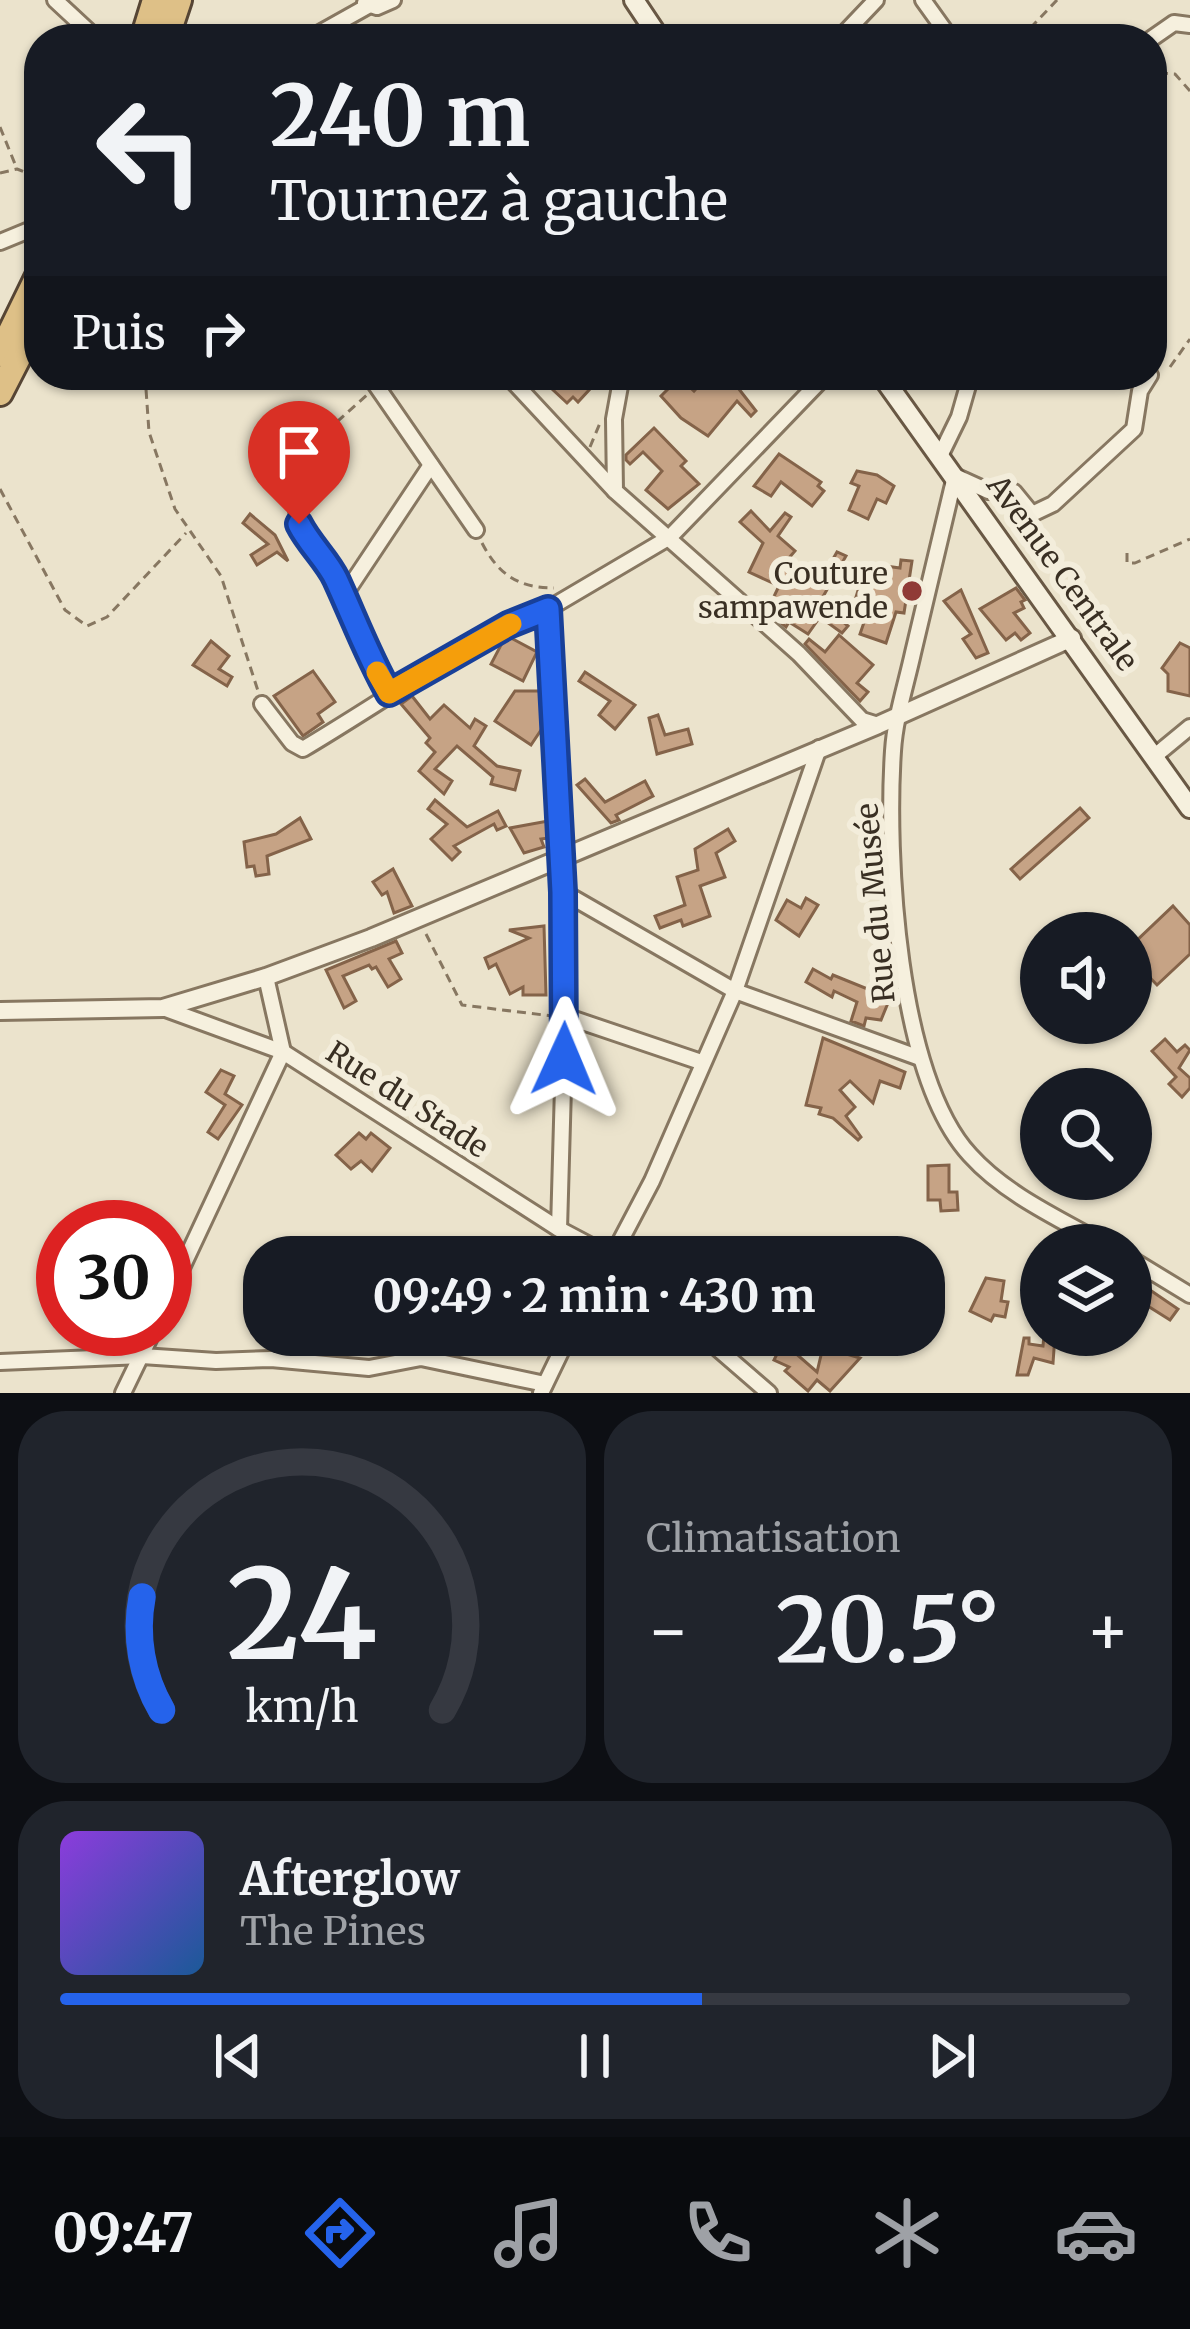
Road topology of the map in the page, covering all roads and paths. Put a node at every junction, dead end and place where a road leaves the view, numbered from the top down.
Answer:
1 (55, 0) edge
2 (393, 0) edge
3 (876, 0) edge
4 (1057, 0) edge
5 (365, 3) edge
6 (81, 24) edge
7 (332, 24) edge
8 (853, 24) edge
9 (1034, 24) edge
10 (1167, 74) edge
11 (1190, 91) edge
12 (0, 127) edge
13 (16, 169) junction
14 (24, 172) edge
15 (0, 173) edge
16 (24, 305) edge
17 (1190, 339) edge
18 (24, 346) edge
19 (0, 354) edge
20 (1170, 367) dead end
21 (146, 390) edge
22 (365, 390) edge
23 (379, 390) edge
24 (521, 390) edge
25 (619, 390) edge
26 (812, 390) edge
27 (892, 390) edge
28 (966, 390) edge
29 (1141, 390) edge
30 (0, 393) edge
31 (601, 422) dead end
32 (940, 456) junction
33 (588, 461) junction
34 (431, 465) junction
35 (955, 476) junction
36 (0, 489) edge
37 (615, 490) junction
38 (295, 496) joint
39 (476, 530) joint
40 (187, 532) junction
41 (670, 537) junction
42 (1190, 539) edge
43 (1127, 554) dead end
44 (560, 588) dead end
45 (343, 597) junction
46 (548, 609) junction
47 (1072, 638) junction
48 (389, 693) junction
49 (262, 704) joint
50 (899, 716) junction
51 (878, 725) junction
52 (1190, 727) edge
53 (819, 748) junction
54 (1156, 755) junction
55 (1190, 808) edge
56 (561, 857) junction
57 (563, 892) junction
58 (418, 918) junction
59 (266, 977) junction
60 (736, 991) junction
61 (163, 1008) junction
62 (0, 1011) edge
63 (566, 1016) junction
64 (283, 1052) junction
65 (920, 1058) junction
66 (701, 1062) junction
67 (1071, 1224) edge
68 (560, 1229) junction
69 (573, 1236) edge
70 (623, 1236) edge
71 (192, 1246) edge
72 (1152, 1272) edge
73 (1190, 1295) edge
74 (142, 1356) junction
75 (558, 1356) edge
76 (727, 1356) edge
77 (0, 1362) edge
78 (543, 1388) edge
79 (123, 1393) edge
80 (770, 1393) edge

1 - 6 street
2 - 5 street
3 - 8 street
4 - 9 path
5 - 7 street
10 - 11 path
12 - 13 path
13 - 14 path
13 - 15 path
16 - 19 highway
17 - 20 path
18 - 30 highway
21 - 40 path
22 - 38 path
23 - 34 street
24 - 33 street
25 - 37 street
26 - 41 street
27 - 32 main road, Avenue Centrale
28 - 32 street
29 - 35 street
31 - 33 path
32 - 35 main road, Avenue Centrale
33 - 37 street
34 - 39 street
34 - 45 street
35 - 47 main road, Avenue Centrale
35 - 50 street, Rue du Musée
36 - 40 path
37 - 41 street
38 - 45 street
39 - 44 path
40 - 49 path
41 - 46 street
41 - 51 street
42 - 43 path
45 - 48 street
46 - 48 street
46 - 56 street
47 - 50 street
47 - 54 main road, Avenue Centrale
48 - 49 street
50 - 51 street
50 - 65 street, Rue du Musée
51 - 53 street
52 - 54 street
53 - 56 street
53 - 60 street
54 - 55 main road, Avenue Centrale
56 - 57 street
56 - 58 street
57 - 60 street
57 - 63 street
58 - 59 street
58 - 63 path
59 - 61 street
59 - 64 street
60 - 65 street
60 - 66 street
61 - 62 street
61 - 64 street, Rue du Stade
63 - 66 street
63 - 68 street
64 - 68 street, Rue du Stade
64 - 71 street
65 - 67 street, Rue du Musée
66 - 70 street
68 - 69 street, Rue du Stade
72 - 73 street
74 - 77 street
74 - 78 street
74 - 79 street
75 - 78 street
76 - 80 street

